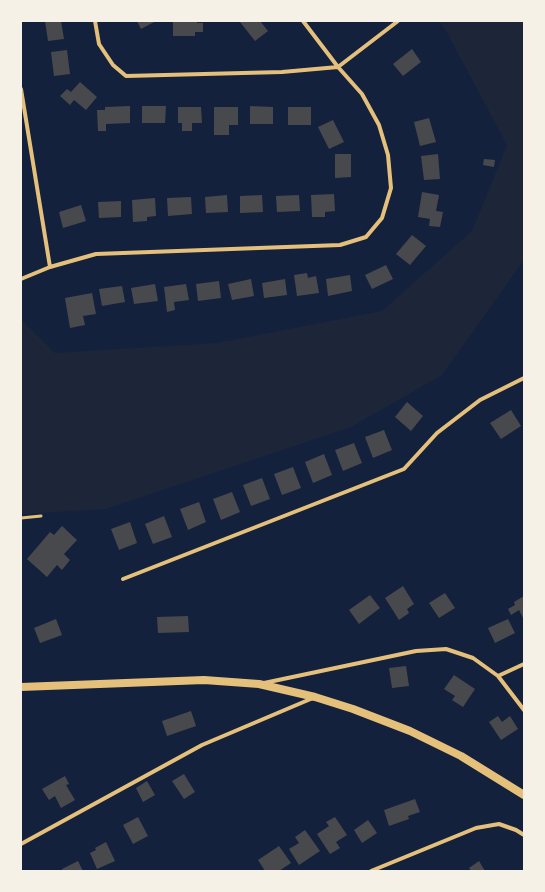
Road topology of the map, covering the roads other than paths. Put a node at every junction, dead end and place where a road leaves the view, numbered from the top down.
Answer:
1 (95, 21) edge
2 (303, 21) edge
3 (398, 21) edge
4 (338, 67) junction
5 (21, 89) edge
6 (50, 267) junction
7 (21, 279) edge
8 (524, 378) edge
9 (41, 516) dead end
10 (21, 518) edge
11 (123, 578) dead end
12 (524, 664) edge
13 (498, 676) junction
14 (259, 684) junction
15 (21, 688) edge
16 (315, 697) junction
17 (524, 710) edge
18 (524, 795) edge
19 (524, 835) edge
20 (21, 844) edge
21 (371, 871) edge

1 - 4 street
2 - 4 street
3 - 4 street
4 - 6 street
5 - 6 street
6 - 7 street
8 - 11 street
9 - 10 lane
12 - 13 street
13 - 14 street
13 - 17 street
14 - 15 main road
14 - 16 main road
16 - 18 main road
16 - 20 street
19 - 21 street

